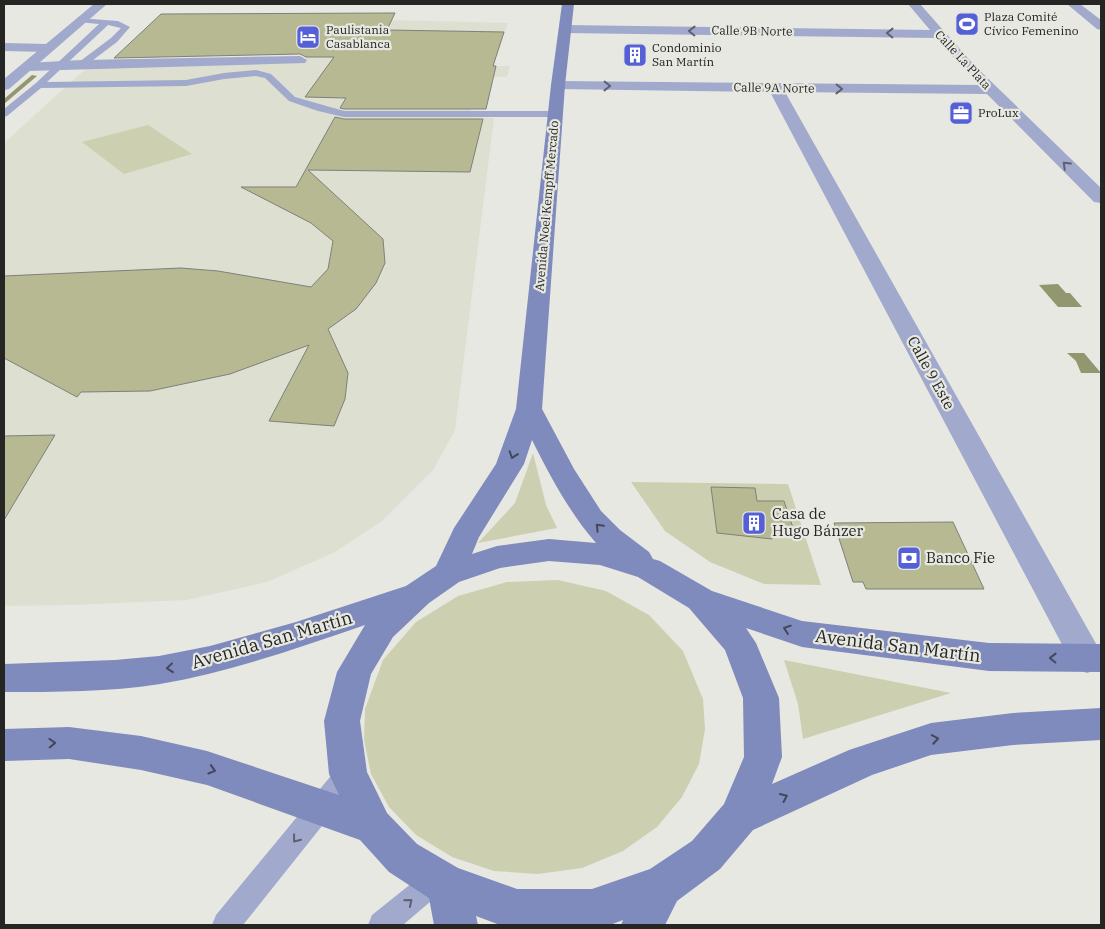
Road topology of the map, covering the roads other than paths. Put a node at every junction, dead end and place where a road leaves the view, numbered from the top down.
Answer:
1 (101, 4) edge
2 (568, 4) edge
3 (914, 4) edge
4 (1073, 4) edge
5 (81, 20) junction
6 (106, 22) junction
7 (1101, 26) edge
8 (565, 29) junction
9 (939, 34) junction
10 (4, 47) edge
11 (49, 48) junction
12 (300, 60) dead end
13 (82, 64) junction
14 (61, 65) junction
15 (27, 67) junction
16 (39, 85) junction
17 (558, 85) junction
18 (4, 86) edge
19 (775, 88) junction
20 (991, 90) junction
21 (4, 114) edge
22 (555, 114) junction
23 (1101, 198) edge
24 (529, 409) junction
25 (649, 569) junction
26 (448, 574) junction
27 (418, 594) junction
28 (700, 599) junction
29 (1094, 658) edge
30 (4, 678) edge
31 (1101, 724) edge
32 (4, 745) edge
33 (348, 774) junction
34 (321, 807) junction
35 (739, 816) junction
36 (373, 826) junction
37 (442, 882) junction
38 (662, 886) junction
39 (226, 925) edge
40 (382, 925) edge
41 (456, 925) edge
42 (643, 925) edge

1 - 5 street
2 - 8 main road, Avenida Noel Kempff Mercado
3 - 9 street, Calle La Plata
4 - 7 street
5 - 6 lane
5 - 11 street
6 - 13 lane
6 - 14 lane
9 -> 8 street, Calle 9B Norte
8 - 17 main road, Avenida Noel Kempff Mercado
9 - 20 street, Calle La Plata
10 - 11 street
11 - 15 street
12 - 13 street
13 - 14 street
14 - 15 street
14 - 16 lane
15 - 18 street
16 - 21 lane
16 - 22 lane
17 -> 19 street, Calle 9A Norte
17 - 22 main road, Avenida Noel Kempff Mercado
19 -> 20 street, Calle 9A Norte
19 - 29 street, Calle 9 Este
23 -> 20 street, Calle La Plata
22 - 24 main road, Avenida Noel Kempff Mercado
25 -> 24 main road
24 -> 26 main road, Avenida Noel Kempff Mercado
25 - 26 main road
25 - 28 main road
26 - 27 main road
27 -> 30 main road, Avenida San Martín
27 - 33 main road
29 -> 28 main road, Avenida San Martín
28 - 35 main road
35 -> 31 main road
32 -> 34 main road
33 - 34 lane
33 - 36 main road
34 - 36 main road
34 -> 39 lane
35 - 38 main road
36 - 37 main road
37 - 38 main road
40 -> 37 lane
37 - 41 main road
38 - 42 main road

